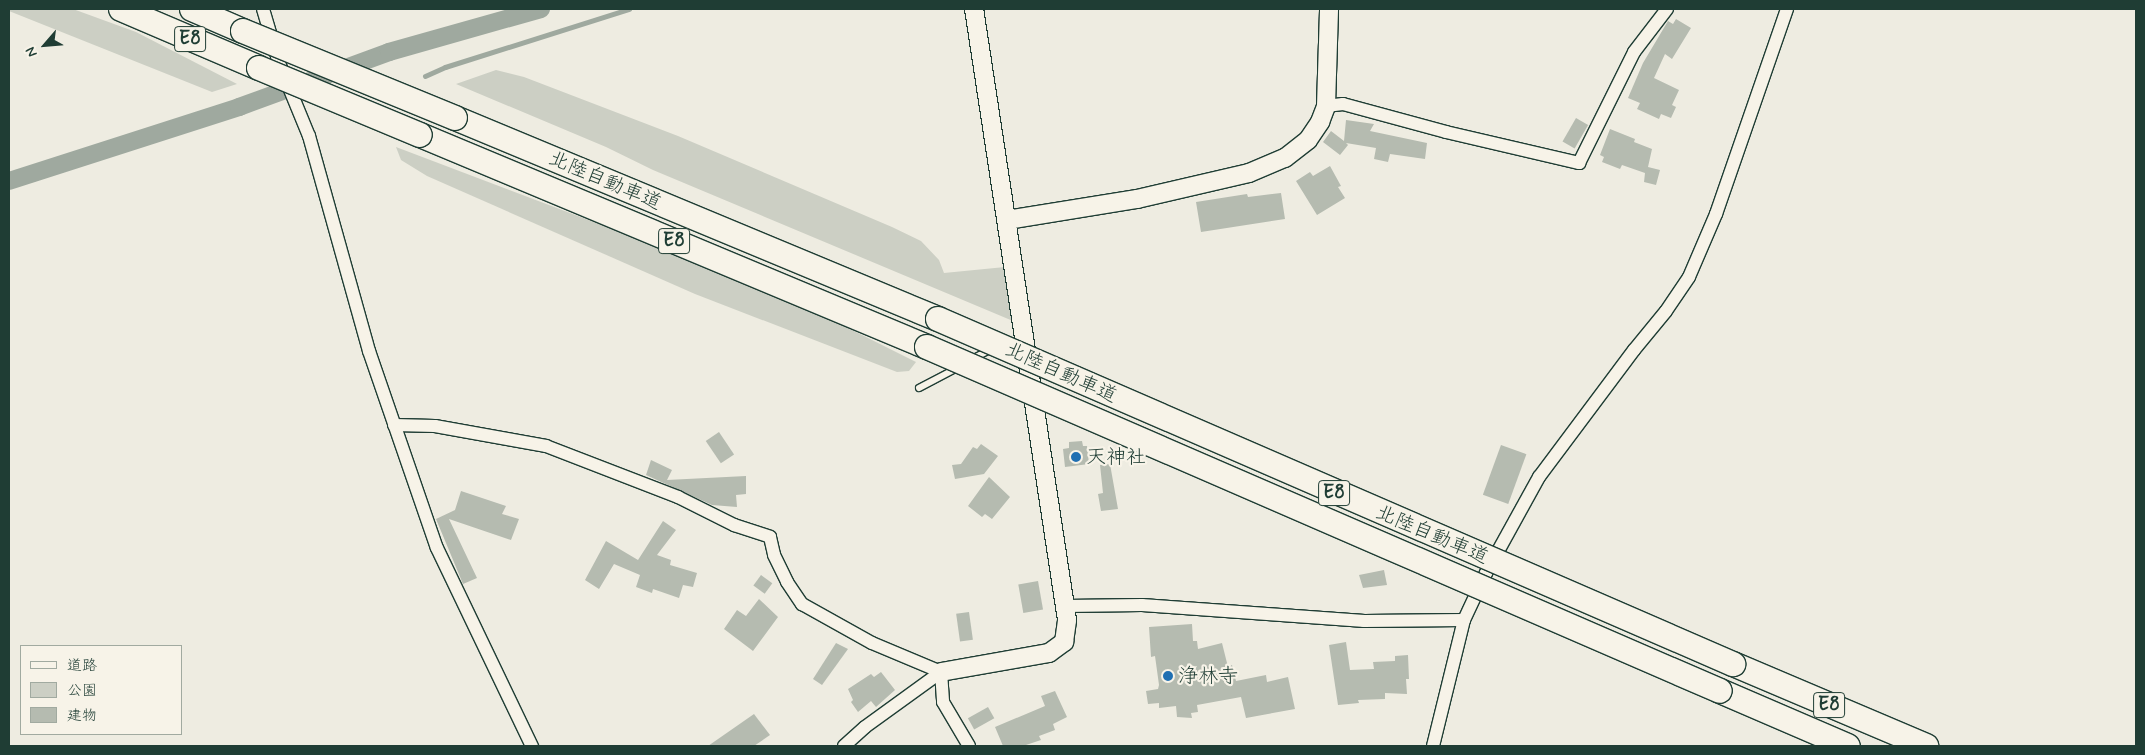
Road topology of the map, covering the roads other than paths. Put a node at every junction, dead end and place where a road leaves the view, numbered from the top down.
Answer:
1 (121, 9) edge
2 (192, 9) edge
3 (263, 9) edge
4 (974, 9) edge
5 (1329, 9) edge
6 (1667, 9) edge
7 (1788, 9) edge
8 (1326, 106) junction
9 (1007, 220) junction
10 (1006, 341) dead end
11 (919, 388) dead end
12 (394, 425) junction
13 (1066, 606) junction
14 (1464, 620) junction
15 (941, 672) junction
16 (532, 746) edge
17 (844, 746) edge
18 (969, 746) edge
19 (1433, 746) edge
20 (1848, 746) edge
21 (1926, 746) edge

1 - 20 highway, 北陸自動車道 / E8, bridge
2 - 21 highway, 北陸自動車道 / E8, bridge
3 - 12 street
4 - 9 street
5 - 8 street
6 - 8 street
7 - 14 street
8 - 9 street
9 - 13 street
10 - 11 lane
12 - 15 street
12 - 16 street
13 - 14 street
13 - 15 street
14 - 19 street
15 - 17 street
15 - 18 street

